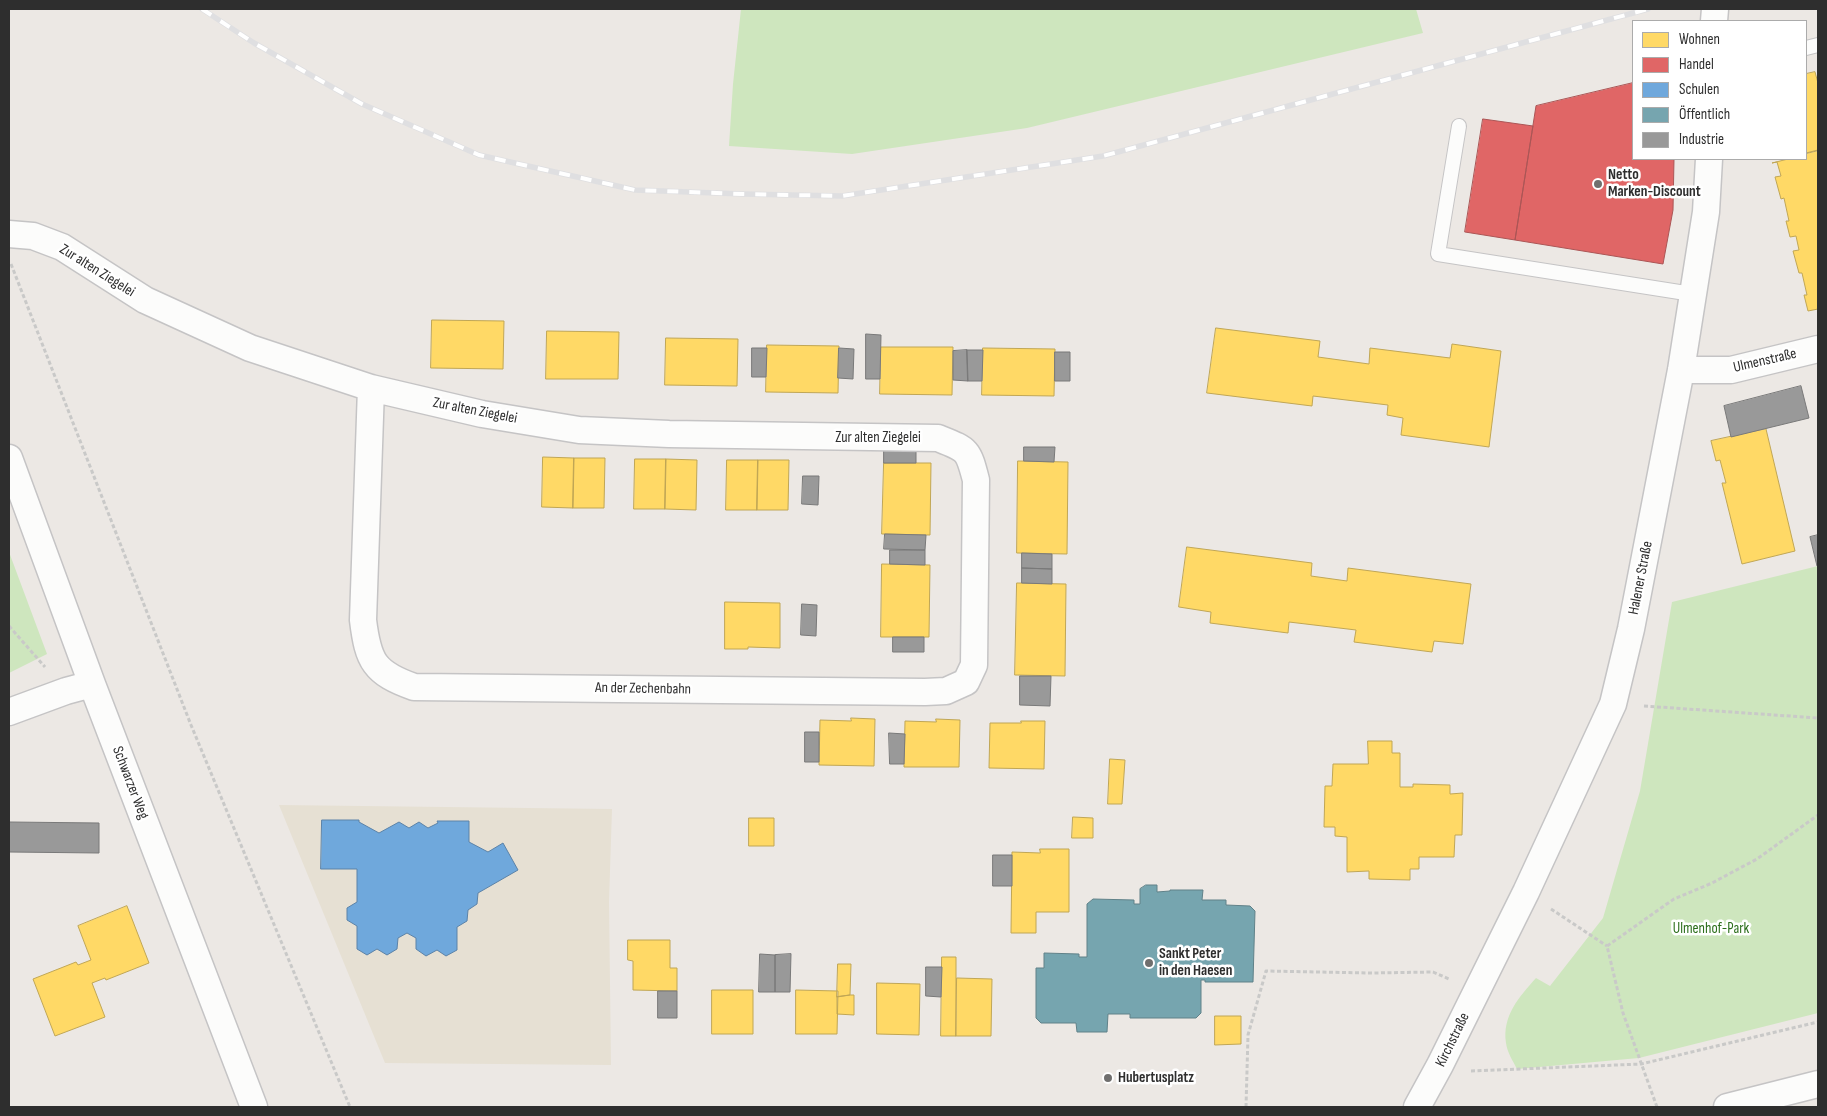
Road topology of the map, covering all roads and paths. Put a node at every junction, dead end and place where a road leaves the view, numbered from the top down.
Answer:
1 (1459, 126) dead end
2 (1709, 160) edge
3 (9, 234) edge
4 (9, 259) edge
5 (1692, 294) junction
6 (1818, 349) edge
7 (1680, 370) junction
8 (371, 388) junction
9 (970, 456) joint
10 (9, 458) edge
11 (9, 626) edge
12 (92, 684) junction
13 (66, 691) junction
14 (1613, 704) junction
15 (9, 712) edge
16 (1818, 718) edge
17 (1818, 815) edge
18 (1526, 892) junction
19 (1606, 946) junction
20 (1481, 981) junction
21 (1818, 1022) edge
22 (1641, 1064) junction
23 (1436, 1074) junction
24 (1818, 1084) edge
25 (254, 1107) edge
26 (350, 1107) edge
27 (1246, 1107) edge
28 (1417, 1107) edge
29 (1657, 1107) edge
30 (1727, 1107) edge

1 - 5 lane
2 - 5 street, Halener Straße
3 - 8 street, Zur alten Ziegelei
4 - 26 path
5 - 7 street, Halener Straße
6 - 7 street, Ulmenstraße
7 - 14 street, Halener Straße
8 - 9 street, Zur alten Ziegelei
8 - 9 street, An der Zechenbahn
10 - 12 street, Schwarzer Weg
11 - 13 path
12 - 13 street
12 - 25 street, Schwarzer Weg
13 - 15 street
14 - 16 path
14 - 18 street, Halener Straße
17 - 19 path
18 - 19 path
18 - 20 street, Halener Straße
19 - 22 path
20 - 23 street, Kirchstraße
20 - 27 path
21 - 22 path
22 - 23 path
22 - 29 path
23 - 28 street, Kirchstraße
24 - 30 street

